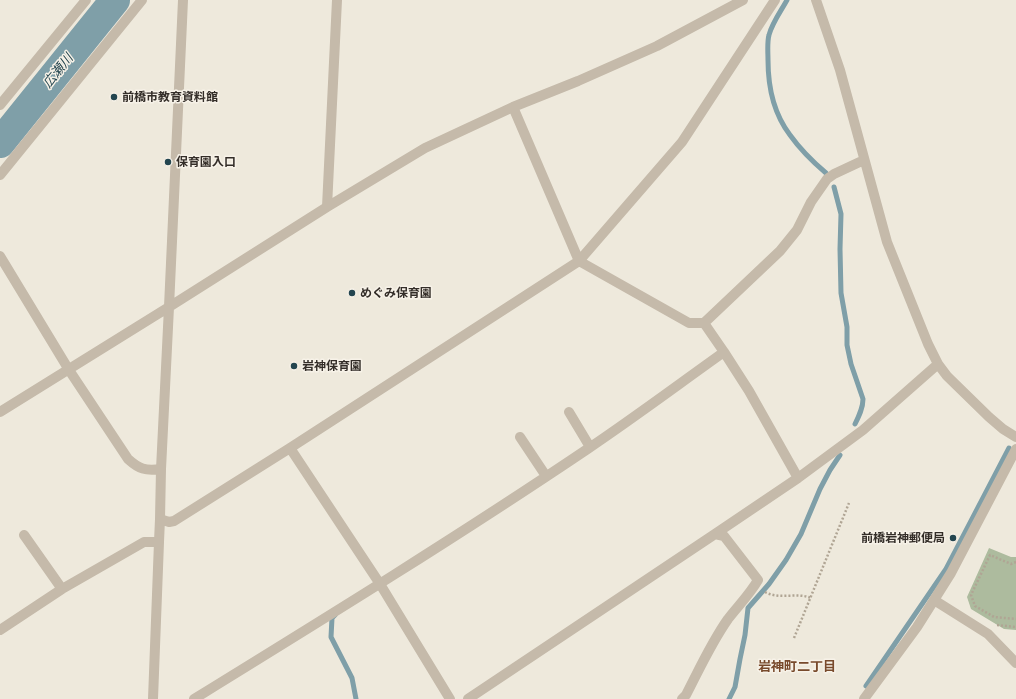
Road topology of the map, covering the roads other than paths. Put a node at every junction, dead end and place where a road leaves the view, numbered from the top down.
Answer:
1 (86, 0) edge
2 (142, 0) edge
3 (183, 0) edge
4 (336, 0) edge
5 (744, 0) edge
6 (775, 0) edge
7 (816, 0) edge
8 (0, 105) edge
9 (513, 107) junction
10 (864, 160) junction
11 (0, 175) edge
12 (327, 207) junction
13 (0, 256) edge
14 (579, 261) junction
15 (169, 307) junction
16 (704, 323) junction
17 (724, 352) junction
18 (938, 364) junction
19 (69, 370) junction
20 (0, 412) edge
21 (569, 412) dead end
22 (520, 436) dead end
23 (1016, 437) edge
24 (590, 447) junction
25 (290, 448) junction
26 (1016, 449) edge
27 (161, 469) junction
28 (546, 476) junction
29 (798, 478) junction
30 (160, 519) junction
31 (24, 534) dead end
32 (715, 534) junction
33 (158, 542) junction
34 (380, 584) junction
35 (62, 589) junction
36 (934, 600) junction
37 (0, 630) edge
38 (1016, 663) edge
39 (152, 699) edge
40 (194, 699) edge
41 (450, 699) edge
42 (468, 699) edge
43 (682, 699) edge
44 (864, 699) edge

1 - 8 street
2 - 11 street
3 - 15 street
4 - 12 street
5 - 9 street
6 - 14 street
7 - 10 street
9 - 12 street
9 - 14 street
10 - 16 street
10 - 18 street
12 - 15 street
13 - 19 street
14 - 16 street
14 - 25 street
15 - 19 street
15 - 27 street
16 - 17 street
17 - 24 street
17 - 29 street
18 - 23 street
18 - 29 street
19 - 20 street
19 - 27 street
21 - 24 street
22 - 28 street
24 - 28 street
25 - 30 street
25 - 34 street
26 - 36 street
27 - 30 street
28 - 34 street
29 - 32 street
30 - 33 street
31 - 35 street
32 - 42 street
32 - 43 street
33 - 35 street
33 - 39 street
34 - 40 street
34 - 41 street
35 - 37 street
36 - 38 street
36 - 44 street

